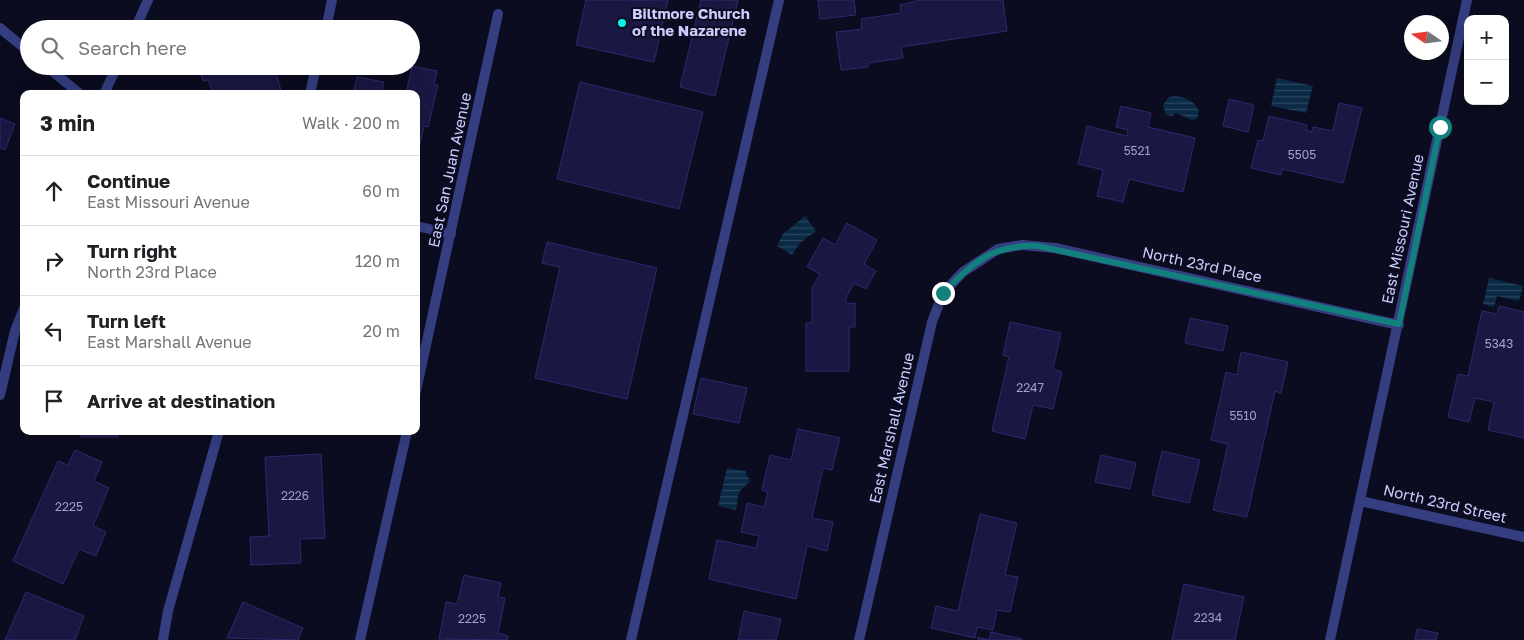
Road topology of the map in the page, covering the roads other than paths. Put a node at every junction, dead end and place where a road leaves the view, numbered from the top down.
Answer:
1 (148, 0) edge
2 (332, 0) edge
3 (779, 0) edge
4 (1467, 0) edge
5 (498, 14) dead end
6 (139, 20) edge
7 (328, 20) edge
8 (0, 28) edge
9 (20, 45) edge
10 (57, 75) edge
11 (113, 75) edge
12 (314, 75) edge
13 (75, 90) edge
14 (106, 90) edge
15 (311, 90) edge
16 (420, 227) edge
17 (452, 234) junction
18 (998, 249) joint
19 (20, 318) edge
20 (1399, 324) junction
21 (420, 374) edge
22 (0, 396) edge
23 (218, 435) edge
24 (406, 435) edge
25 (1360, 500) junction
26 (1524, 537) edge
27 (163, 640) edge
28 (360, 640) edge
29 (631, 640) edge
30 (858, 640) edge
31 (1330, 640) edge

1 - 6 street
2 - 7 street
3 - 29 street
4 - 20 street, East Missouri Avenue
5 - 17 street, East San Juan Avenue
8 - 9 street
10 - 13 street
11 - 14 street
12 - 15 street
16 - 17 street
17 - 21 street, East San Juan Avenue
18 - 20 street, North 23rd Place
18 - 30 street, East Marshall Avenue
19 - 22 street
20 - 25 street, East Missouri Avenue
23 - 27 street
24 - 28 street
25 - 26 street, North 23rd Street
25 - 31 street, East Missouri Avenue

